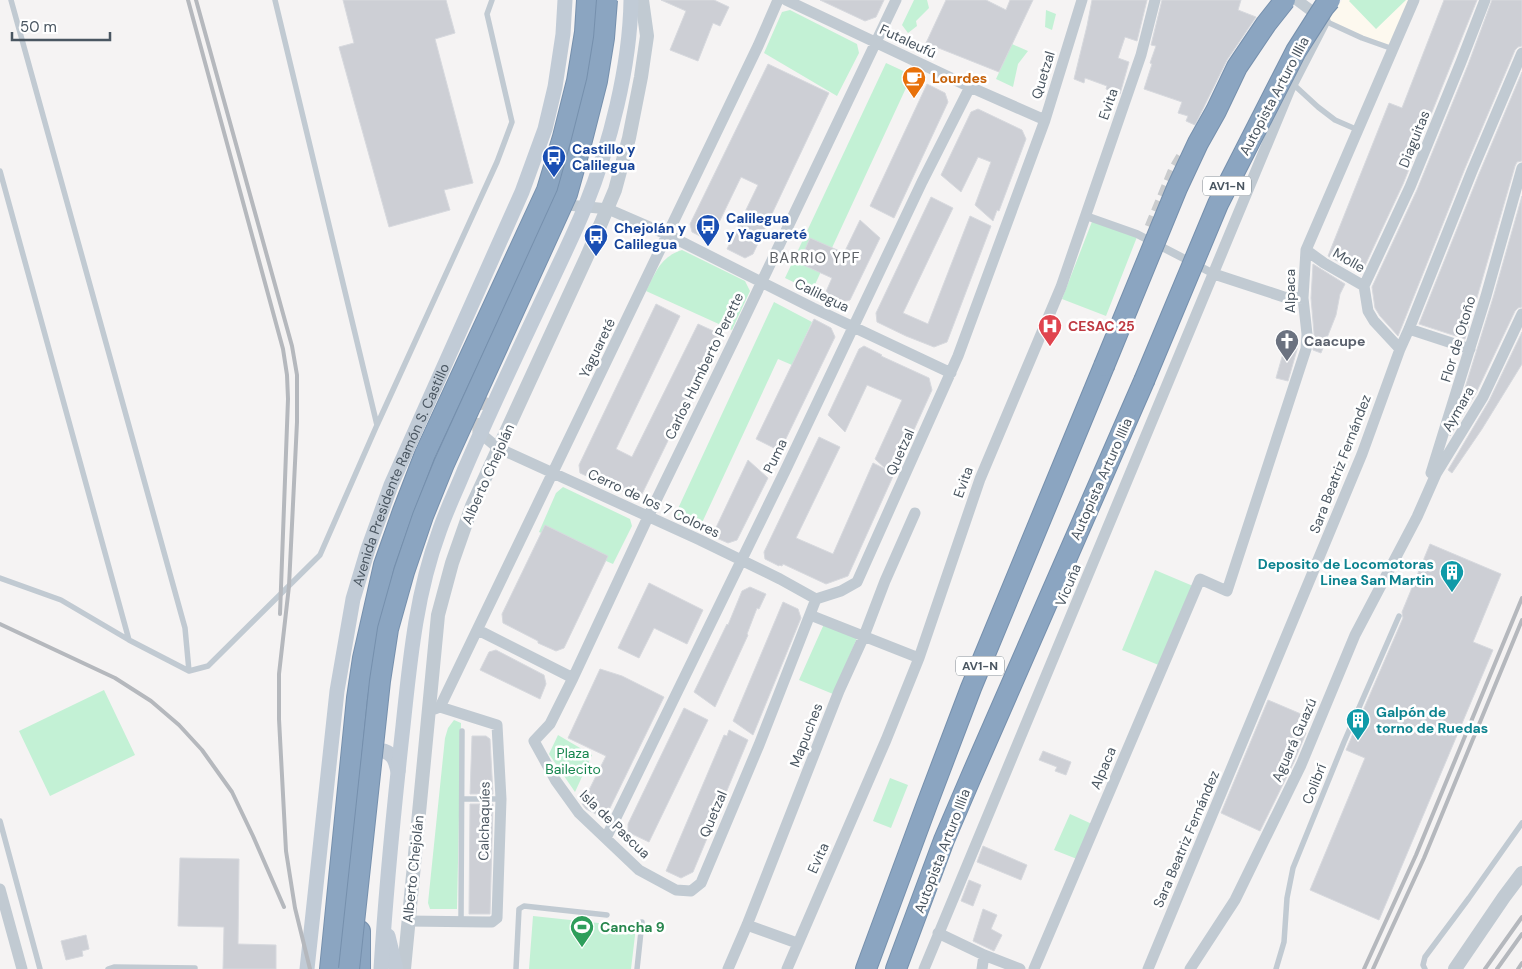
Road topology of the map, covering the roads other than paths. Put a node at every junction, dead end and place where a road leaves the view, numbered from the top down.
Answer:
1 (11, 0) edge
2 (275, 0) edge
3 (492, 0) edge
4 (565, 0) edge
5 (587, 0) edge
6 (607, 0) edge
7 (631, 0) edge
8 (642, 0) edge
9 (778, 0) edge
10 (786, 0) edge
11 (896, 0) edge
12 (1082, 0) edge
13 (1155, 0) edge
14 (1285, 0) edge
15 (1297, 0) edge
16 (1414, 0) edge
17 (1485, 0) edge
18 (1328, 12) edge
19 (875, 42) junction
20 (1393, 49) junction
21 (1522, 53) edge
22 (1293, 84) junction
23 (970, 87) junction
24 (1045, 120) junction
25 (1358, 130) junction
26 (1522, 168) edge
27 (0, 171) edge
28 (568, 204) dead end
29 (585, 206) junction
30 (608, 209) junction
31 (1086, 216) junction
32 (668, 235) junction
33 (1306, 250) junction
34 (1214, 274) junction
35 (761, 281) junction
36 (1364, 286) junction
37 (1303, 298) junction
38 (1522, 314) edge
39 (853, 327) junction
40 (1409, 329) junction
41 (1400, 349) junction
42 (1470, 349) junction
43 (950, 373) junction
44 (377, 425) junction
45 (480, 433) junction
46 (498, 448) junction
47 (553, 473) junction
48 (915, 513) dead end
49 (648, 517) junction
50 (1417, 518) junction
51 (742, 560) junction
52 (0, 578) edge
53 (816, 598) junction
54 (810, 615) junction
55 (1399, 616) dead end
56 (478, 630) junction
57 (864, 636) junction
58 (129, 640) junction
59 (919, 658) junction
60 (189, 671) junction
61 (573, 678) junction
62 (435, 709) junction
63 (462, 731) dead end
64 (534, 741) joint
65 (384, 751) dead end
66 (398, 772) junction
67 (462, 799) junction
68 (501, 799) junction
69 (0, 821) edge
70 (1522, 823) edge
71 (606, 838) junction
72 (360, 865) junction
73 (1522, 873) edge
74 (701, 883) joint
75 (0, 889) edge
76 (607, 915) dead end
77 (384, 920) junction
78 (408, 922) junction
79 (461, 922) junction
80 (642, 922) dead end
81 (747, 925) junction
82 (938, 933) junction
83 (797, 943) junction
84 (984, 955) junction
85 (195, 968) dead end
86 (22, 969) edge
87 (40, 969) edge
88 (108, 969) edge
89 (307, 969) edge
90 (330, 969) edge
91 (349, 969) edge
92 (360, 969) edge
93 (381, 969) edge
94 (396, 969) edge
95 (404, 969) edge
96 (516, 969) edge
97 (637, 969) edge
98 (728, 969) edge
99 (786, 969) edge
100 (866, 969) edge
101 (896, 969) edge
102 (924, 969) edge
103 (982, 969) edge
104 (1020, 969) edge
105 (1034, 969) edge
106 (1148, 969) edge
107 (1190, 969) edge
108 (1276, 969) edge
109 (1425, 969) edge
110 (1455, 969) edge

1 - 60 lane
2 - 44 lane
3 - 44 lane
4 - 89 main road, Avenida Presidente Ramón S. Castillo
5 - 90 highway
6 - 72 highway, bridge
7 - 29 main road
8 - 30 street, Alberto Chejolán
9 - 32 street, Yaguareté
10 - 19 street, Futaleufú
11 - 19 street, Carlos Humberto Perette
12 - 24 street, Quetzal
13 - 31 street, Evita
14 - 100 highway, AV1-N, bridge
15 - 18 street
16 - 20 street, Alpaca
17 - 36 street, Diaguitas
18 - 20 lane
18 - 22 street, Vicuña
18 - 101 highway, Autopista Arturo Illia / AV1-N, bridge
19 - 23 street, Futaleufú
19 - 35 street, Carlos Humberto Perette
20 - 25 street, Alpaca
21 - 40 street, Sara Beatriz Fernández
22 - 25 lane
22 - 34 street, Vicuña
23 - 24 street, Futaleufú
23 - 39 street, Puma
24 - 43 street, Quetzal
25 - 33 street, Alpaca
26 - 42 street, Flor de Otoño
27 - 58 lane
28 - 29 street, Calilegua
29 - 30 street, Calilegua
29 - 45 main road
30 - 32 street, Calilegua
30 - 46 street, Alberto Chejolán
31 - 34 street
31 - 59 street, Evita
32 - 35 street, Calilegua
32 - 47 street, Yaguareté
33 - 36 street, Molle
33 - 37 street, Alpaca
34 - 37 street
34 - 82 street, Vicuña
35 - 39 street, Calilegua
35 - 49 street, Carlos Humberto Perette
36 - 41 street, Molle
37 - 105 street, Alpaca
38 - 50 street, Aymara
39 - 43 street, Calilegua
39 - 51 street, Puma
40 - 41 street, Sara Beatriz Fernández
40 - 42 street
41 - 106 street, Sara Beatriz Fernández
42 - 50 street, Flor de Otoño
43 - 53 street, Quetzal
44 - 60 lane
45 - 46 street, Cerro de los 7 Colores
45 - 66 main road
46 - 47 street, Cerro de los 7 Colores
46 - 62 street, Alberto Chejolán
47 - 49 street, Cerro de los 7 Colores
47 - 56 street, Yaguareté
48 - 57 street, Mapuches
49 - 51 street, Cerro de los 7 Colores
49 - 61 street, Carlos Humberto Perette
50 - 107 street, Aguará Guazú
51 - 53 street, Cerro de los 7 Colores
51 - 71 street, Puma
52 - 58 lane
53 - 54 street, Quetzal
54 - 57 street
54 - 74 street, Quetzal
55 - 108 lane, Colibrí
56 - 61 street
56 - 62 street, Yaguareté
57 - 59 street
57 - 81 street, Mapuches
58 - 60 lane
59 - 83 street, Evita
61 - 64 street, Carlos Humberto Perette
62 - 68 street, Calchaquíes
62 - 78 street, Alberto Chejolán
63 - 67 lane
64 - 71 street, Isla de Pascua
65 - 66 main road
66 - 77 main road
67 - 68 lane
67 - 79 lane
68 - 79 street, Calchaquíes
69 - 87 lane
70 - 109 lane
71 - 74 street, Isla de Pascua
72 - 91 highway, bridge
72 - 92 highway, bridge
73 - 110 street
75 - 86 street
76 - 96 lane
77 - 93 main road
77 - 94 main road
78 - 79 street
78 - 95 street, Alberto Chejolán
80 - 97 lane
81 - 83 street
81 - 98 street, Mapuches
82 - 84 street
82 - 102 street, Vicuña
83 - 99 street, Evita
84 - 103 street
84 - 104 street
85 - 88 lane

